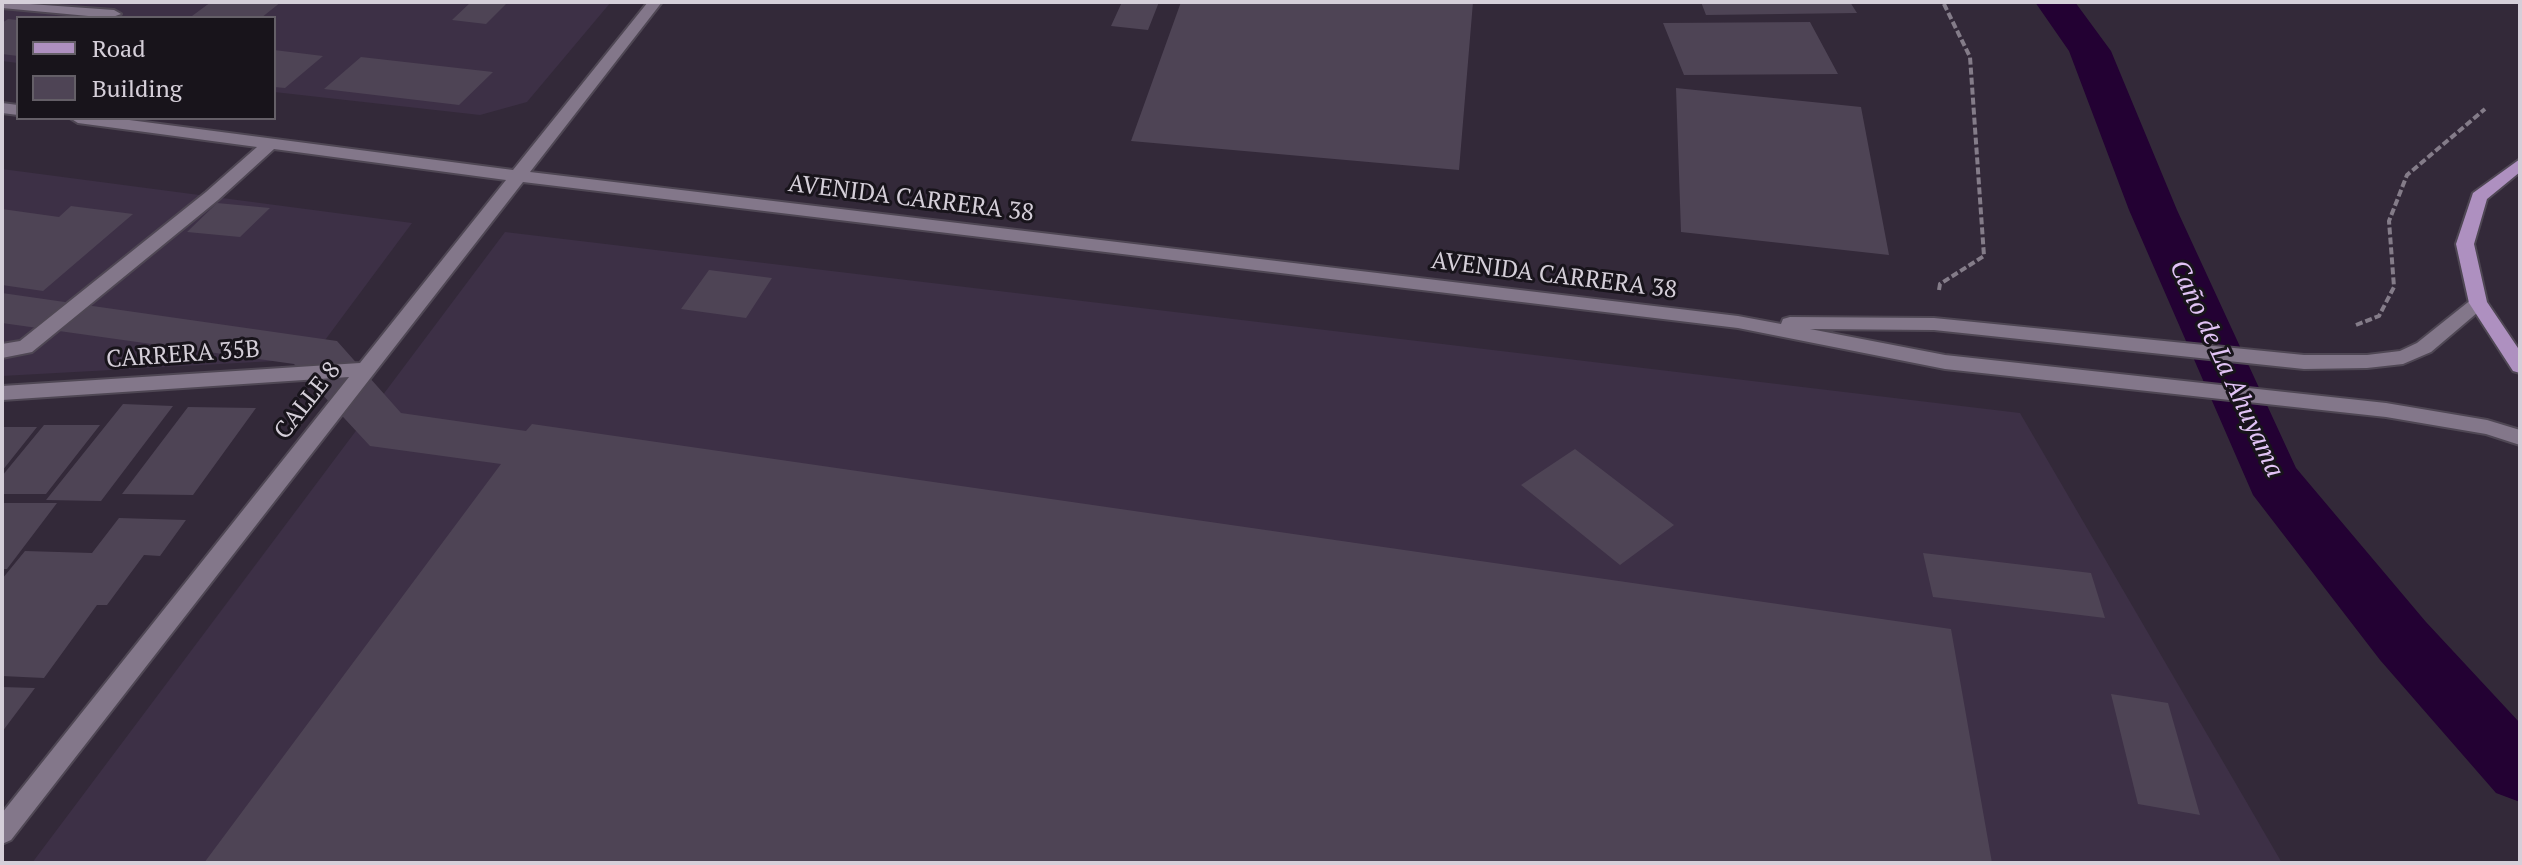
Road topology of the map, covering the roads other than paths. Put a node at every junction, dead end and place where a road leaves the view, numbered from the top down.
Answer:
1 (655, 2) edge
2 (2, 4) edge
3 (114, 14) dead end
4 (93, 120) edge
5 (271, 143) junction
6 (2520, 164) edge
7 (517, 175) junction
8 (2478, 303) junction
9 (1738, 322) junction
10 (2, 351) edge
11 (2520, 366) edge
12 (367, 369) junction
13 (2, 393) edge
14 (2520, 438) edge
15 (2, 832) edge

1 - 7 street, CALLE 8
2 - 3 street
4 - 5 street, AVENIDA CARRERA 38
5 - 7 street, AVENIDA CARRERA 38
5 - 10 street
6 - 8 main road
7 - 9 street, AVENIDA CARRERA 38
7 - 12 street, CALLE 8
8 - 9 street, AVENIDA CARRERA 38
8 - 11 main road
9 - 14 street, AVENIDA CARRERA 38
12 - 13 street, CARRERA 35B
12 - 15 street, CALLE 8

